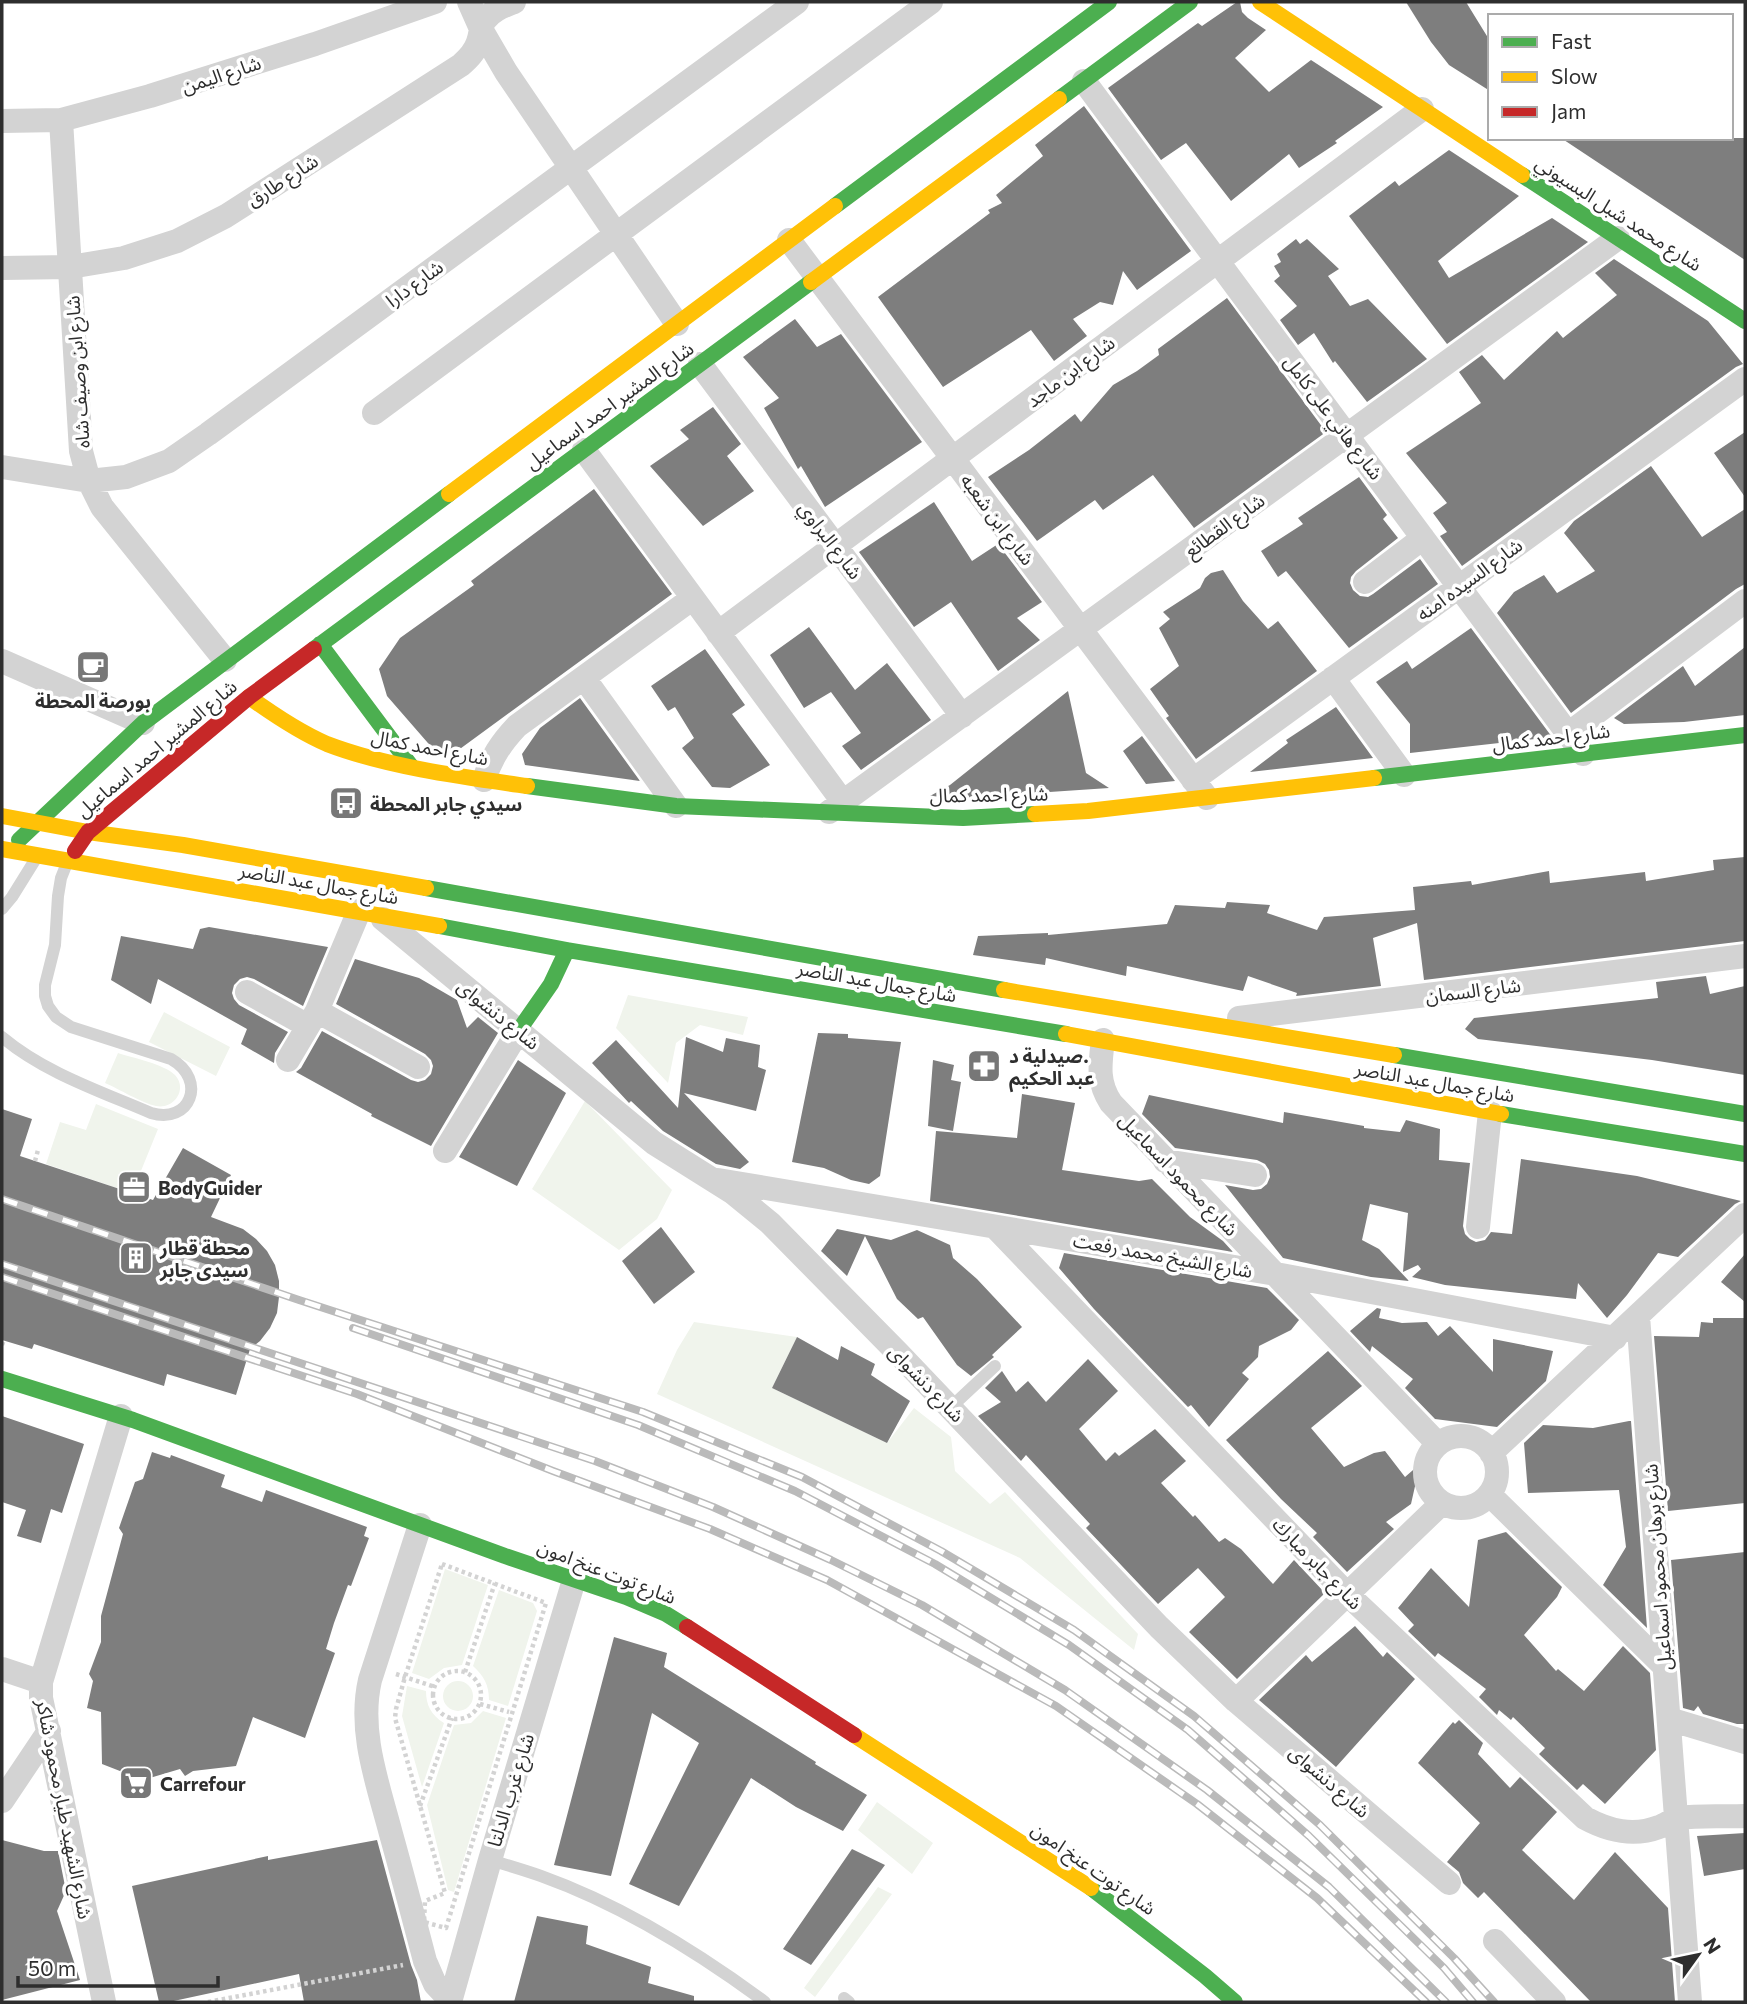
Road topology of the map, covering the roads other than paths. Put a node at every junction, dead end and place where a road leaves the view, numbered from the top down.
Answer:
1 (435, 2) edge
2 (469, 2) edge
3 (514, 2) edge
4 (797, 2) edge
5 (931, 2) edge
6 (1109, 2) edge
7 (1191, 2) edge
8 (1260, 2) edge
9 (481, 29) junction
10 (1084, 80) junction
11 (1422, 108) junction
12 (61, 120) junction
13 (2, 121) edge
14 (571, 168) junction
15 (616, 234) junction
16 (1618, 237) junction
17 (789, 240) junction
18 (1218, 261) junction
19 (70, 267) junction
20 (2, 268) edge
21 (817, 278) junction
22 (1745, 321) edge
23 (677, 324) junction
24 (700, 364) junction
25 (1745, 379) edge
26 (374, 413) dead end
27 (1347, 435) junction
28 (584, 450) junction
29 (953, 458) junction
30 (2, 467) edge
31 (89, 481) junction
32 (1423, 538) junction
33 (835, 546) junction
34 (1365, 582) dead end
35 (1459, 587) junction
36 (694, 598) junction
37 (1745, 601) edge
38 (1081, 629) junction
39 (718, 633) junction
40 (320, 644) junction
41 (225, 660) junction
42 (2, 661) edge
43 (584, 678) junction
44 (1333, 678) junction
45 (249, 697) junction
46 (961, 716) junction
47 (143, 723) junction
48 (1568, 734) junction
49 (1745, 735) edge
50 (1583, 754) junction
51 (411, 766) junction
52 (1404, 775) junction
53 (484, 780) junction
54 (1200, 789) junction
55 (676, 806) junction
56 (836, 807) junction
57 (2, 816) edge
58 (37, 823) junction
59 (88, 832) junction
60 (5, 850) edge
61 (38, 855) junction
62 (68, 860) junction
63 (2, 909) edge
64 (368, 913) junction
65 (567, 950) junction
66 (1745, 956) edge
67 (247, 992) dead end
68 (312, 1019) junction
69 (1200, 1023) junction
70 (519, 1030) junction
71 (2, 1037) edge
72 (1103, 1040) junction
73 (288, 1060) dead end
74 (418, 1067) dead end
75 (1490, 1112) junction
76 (1745, 1114) edge
77 (445, 1151) dead end
78 (1745, 1154) edge
79 (1165, 1161) junction
80 (1255, 1175) dead end
81 (711, 1179) junction
82 (1745, 1215) edge
83 (995, 1227) junction
84 (1478, 1227) dead end
85 (1276, 1274) junction
86 (1639, 1316) junction
87 (1615, 1338) junction
88 (995, 1366) dead end
89 (2, 1379) edge
90 (950, 1408) junction
91 (121, 1416) junction
92 (1438, 1444) junction
93 (1492, 1453) junction
94 (1490, 1495) junction
95 (1442, 1503) junction
96 (420, 1525) junction
97 (574, 1580) junction
98 (1347, 1594) junction
99 (1665, 1667) junction
100 (2, 1669) edge
101 (41, 1682) junction
102 (1236, 1701) junction
103 (1669, 1719) junction
104 (49, 1731) junction
105 (1745, 1742) edge
106 (2, 1801) edge
107 (1745, 1816) edge
108 (1676, 1818) junction
109 (490, 1860) junction
110 (1449, 1883) dead end
111 (1495, 1941) dead end
112 (450, 2001) edge
113 (104, 2002) edge
114 (765, 2002) edge
115 (1235, 2002) edge
116 (1555, 2002) edge
117 (1690, 2002) edge

1 - 12 street, شارع اليمن
2 - 9 street
3 - 9 street, شارع طارق
4 - 14 street, شارع دارا
5 - 15 street
6 - 17 main road, شارع المشير احمد اسماعيل
7 - 10 main road, شارع المشير احمد اسماعيل
8 - 11 main road, شارع محمد شبل البسيوني
9 - 14 street
9 - 19 street, شارع طارق
10 - 18 street, شارع هاني على كامل
10 - 21 main road, شارع المشير احمد اسماعيل
11 - 16 main road, شارع محمد شبل البسيوني
11 - 18 street, شارع ابن ماجد
12 - 13 street, شارع اليمن
12 - 19 street, شارع ابن وصيف شاه
14 - 15 street
14 - 31 street, شارع دارا
15 - 23 street
15 - 26 street
16 - 22 main road, شارع محمد شبل البسيوني
16 - 27 street, شارع القطائع
17 - 21 street, شارع ابن شعبه
17 - 23 main road, شارع المشير احمد اسماعيل
18 - 27 street, شارع هاني على كامل
18 - 29 street, شارع ابن ماجد
19 - 20 street, شارع طارق
19 - 31 street, شارع ابن وصيف شاه
21 - 24 main road, شارع المشير احمد اسماعيل
21 - 29 street, شارع ابن شعبه
23 - 41 main road, شارع المشير احمد اسماعيل
24 - 28 main road, شارع المشير احمد اسماعيل
24 - 33 street, شارع البراوي
25 - 35 street, شارع السيده امنه
27 - 32 street, شارع هاني على كامل
27 - 38 street, شارع القطائع
28 - 36 street
28 - 40 main road, شارع المشير احمد اسماعيل
29 - 33 street, شارع ابن ماجد
29 - 38 street, شارع ابن شعبه
30 - 31 street, شارع دارا
31 - 41 street, شارع ابن وصيف شاه
32 - 34 street
32 - 35 street, شارع هاني على كامل
33 - 39 street, شارع ابن ماجد
33 - 46 street, شارع البراوي
35 - 44 street, شارع السيده امنه
35 - 48 street, شارع هاني على كامل
36 - 39 street
36 - 43 street
37 - 48 street
38 - 46 street, شارع القطائع
38 - 54 street, شارع ابن شعبه
39 - 56 street
40 - 45 main road, شارع المشير احمد اسماعيل
40 - 51 main road
41 - 47 main road, شارع المشير احمد اسماعيل
42 - 47 street
43 - 53 street
43 - 55 street
44 - 52 street
44 - 54 street, شارع السيده امنه
45 - 51 main road, شارع احمد كمال
45 - 59 main road, شارع المشير احمد اسماعيل
46 - 56 street, شارع القطائع
47 - 58 main road, شارع المشير احمد اسماعيل
48 - 50 street, شارع هاني على كامل
49 - 50 main road, شارع احمد كمال
50 - 52 main road, شارع احمد كمال
51 - 53 main road, شارع احمد كمال
52 - 54 main road, شارع احمد كمال
53 - 55 main road, شارع احمد كمال
54 - 56 main road, شارع احمد كمال
55 - 56 main road, شارع احمد كمال
57 - 58 main road, شارع جمال عبد الناصر
58 - 59 main road, شارع جمال عبد الناصر
58 - 60 main road, شارع المشير احمد اسماعيل
59 - 62 main road, شارع المشير احمد اسماعيل
59 - 69 main road, شارع جمال عبد الناصر
60 - 61 main road, شارع جمال عبد الناصر
61 - 62 main road, شارع جمال عبد الناصر
61 - 63 lane
62 - 64 main road, شارع جمال عبد الناصر
62 - 71 lane
64 - 65 main road, شارع جمال عبد الناصر
64 - 68 street
64 - 70 street, شارع دنشواى
65 - 70 main road
65 - 72 main road, شارع جمال عبد الناصر
66 - 69 street, شارع السمان
67 - 68 street
68 - 73 street
68 - 74 street
69 - 76 main road, شارع جمال عبد الناصر
70 - 77 street
70 - 81 street, شارع دنشواى
72 - 75 main road, شارع جمال عبد الناصر
72 - 79 street, شارع محمود اسماعيل
75 - 78 main road, شارع جمال عبد الناصر
75 - 84 street
79 - 80 street
79 - 85 street, شارع محمود اسماعيل
81 - 83 street, شارع الشيخ محمد رفعت
81 - 90 street, شارع دنشواى
82 - 86 street
83 - 85 street, شارع الشيخ محمد رفعت
83 - 98 street, شارع جابر مبارك
85 - 87 street, شارع الشيخ محمد رفعت
85 - 92 street, شارع محمود اسماعيل
86 - 87 street
86 - 99 street, شارع برهان محمود اسماعيل
87 - 93 street
88 - 90 lane
89 - 91 main road, شارع توت عنخ امون
90 - 102 street, شارع دنشواى
91 - 96 main road, شارع توت عنخ امون
91 - 101 street, شارع الشهيد طيار محمود شاكر
92 - 93 street
92 - 95 street
93 - 94 street
94 - 95 street
94 - 99 street
95 - 98 street
96 - 97 main road, شارع توت عنخ امون
96 - 112 street
97 - 109 street, شارع غرب الدلتا
97 - 115 main road, شارع توت عنخ امون
98 - 102 street
98 - 108 street, شارع جابر مبارك
99 - 103 street, شارع برهان محمود اسماعيل
100 - 101 street
101 - 104 street, شارع الشهيد طيار محمود شاكر
102 - 110 street, شارع دنشواى
103 - 105 street
103 - 108 street, شارع برهان محمود اسماعيل
104 - 106 street
104 - 113 street, شارع الشهيد طيار محمود شاكر
107 - 108 street
108 - 117 street, شارع برهان محمود اسماعيل
109 - 112 street, شارع غرب الدلتا
109 - 114 lane
111 - 116 street

